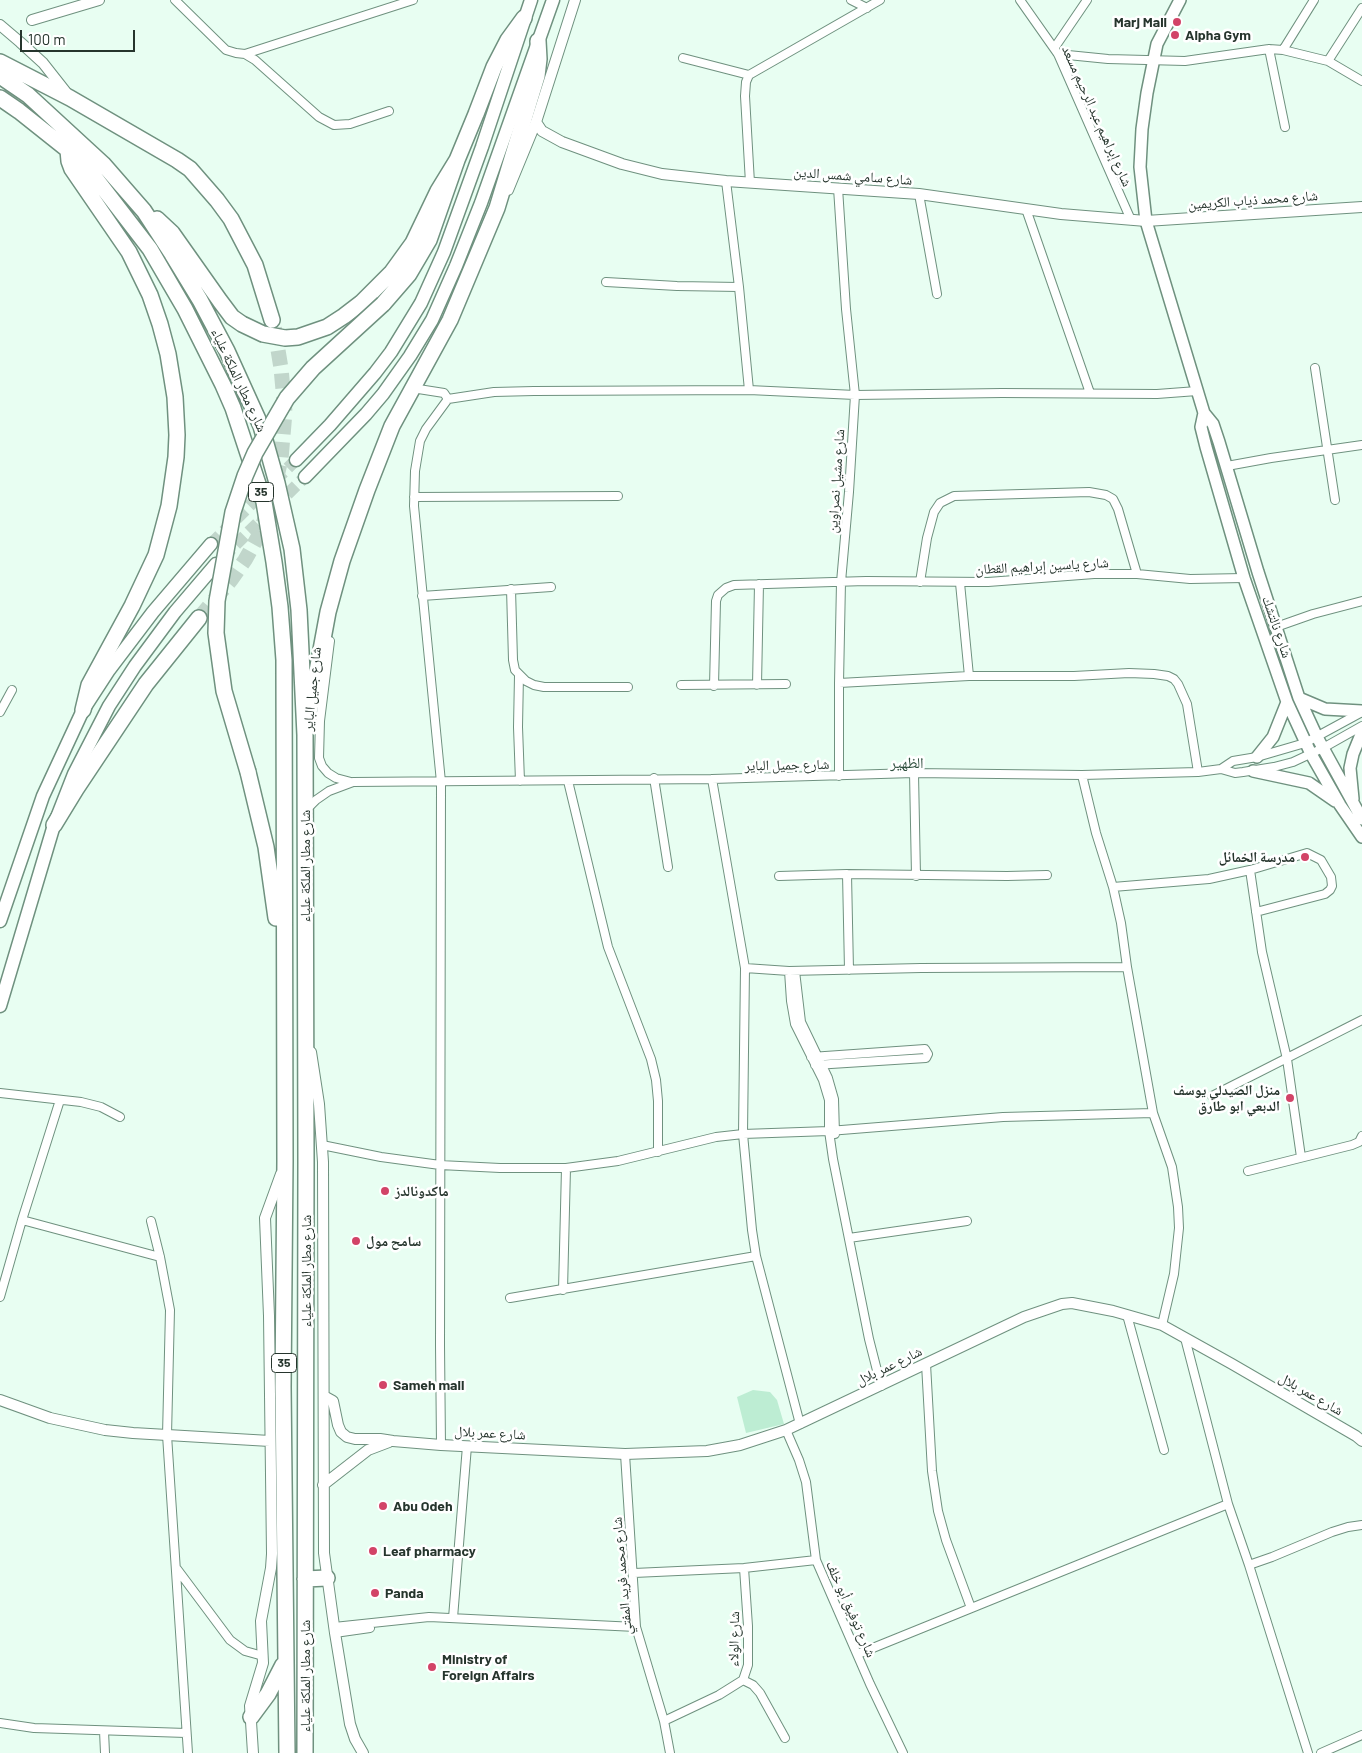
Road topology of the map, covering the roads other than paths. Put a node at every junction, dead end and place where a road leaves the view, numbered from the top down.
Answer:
1 (99, 0) edge
2 (176, 0) edge
3 (413, 0) edge
4 (531, 0) edge
5 (553, 0) edge
6 (575, 0) edge
7 (851, 0) edge
8 (880, 0) edge
9 (1020, 0) edge
10 (1087, 0) edge
11 (1180, 0) edge
12 (1314, 0) edge
13 (867, 8) junction
14 (1362, 8) edge
15 (524, 18) junction
16 (32, 20) dead end
17 (0, 25) edge
18 (538, 41) junction
19 (1269, 50) junction
20 (1284, 50) junction
21 (1056, 51) junction
22 (244, 54) junction
23 (683, 58) dead end
24 (1153, 59) junction
25 (1328, 61) junction
26 (0, 62) edge
27 (749, 75) junction
28 (0, 76) edge
29 (1362, 81) edge
30 (0, 98) edge
31 (70, 98) junction
32 (0, 102) edge
33 (19, 110) junction
34 (389, 111) dead end
35 (536, 122) junction
36 (1285, 127) dead end
37 (562, 142) junction
38 (527, 145) junction
39 (68, 150) junction
40 (457, 160) junction
41 (726, 181) junction
42 (750, 183) junction
43 (838, 188) junction
44 (919, 194) junction
45 (1362, 207) edge
46 (497, 208) junction
47 (1026, 209) junction
48 (144, 211) junction
49 (1130, 220) junction
50 (1146, 221) junction
51 (606, 282) dead end
52 (739, 287) junction
53 (937, 294) dead end
54 (272, 320) tunnel mouth
55 (1315, 368) dead end
56 (412, 388) junction
57 (749, 390) junction
58 (1197, 391) junction
59 (1090, 393) junction
60 (855, 395) junction
61 (448, 399) junction
62 (1204, 413) junction
63 (1362, 445) edge
64 (1328, 450) junction
65 (296, 460) tunnel mouth
66 (1227, 466) junction
67 (305, 476) tunnel mouth
68 (618, 496) dead end
69 (414, 497) junction
70 (1335, 500) dead end
71 (212, 544) tunnel mouth
72 (216, 564) tunnel mouth
73 (1137, 574) junction
74 (1244, 578) junction
75 (337, 579) junction
76 (841, 582) junction
77 (920, 582) junction
78 (960, 583) junction
79 (759, 584) junction
80 (551, 586) dead end
81 (511, 590) junction
82 (422, 596) junction
83 (1362, 601) edge
84 (199, 618) tunnel mouth
85 (1276, 627) junction
86 (519, 675) junction
87 (969, 676) junction
88 (838, 683) junction
89 (786, 684) dead end
90 (680, 685) dead end
91 (757, 685) junction
92 (714, 686) junction
93 (628, 687) dead end
94 (12, 690) dead end
95 (1299, 698) junction
96 (1287, 702) junction
97 (83, 710) junction
98 (0, 712) edge
99 (1362, 712) edge
100 (1362, 726) edge
101 (1362, 732) edge
102 (305, 735) junction
103 (1317, 737) junction
104 (1305, 743) junction
105 (1323, 748) junction
106 (1311, 754) junction
107 (1257, 757) junction
108 (1221, 769) junction
109 (1253, 771) junction
110 (1198, 772) junction
111 (914, 773) junction
112 (1082, 775) junction
113 (839, 776) junction
114 (654, 778) junction
115 (712, 778) junction
116 (520, 781) junction
117 (568, 781) junction
118 (353, 782) junction
119 (441, 782) junction
120 (1340, 805) junction
121 (1354, 806) junction
122 (305, 811) junction
123 (1362, 819) edge
124 (54, 825) junction
125 (1362, 838) edge
126 (668, 868) dead end
127 (1250, 870) junction
128 (847, 874) junction
129 (1047, 875) dead end
130 (779, 876) dead end
131 (916, 876) junction
132 (1113, 888) junction
133 (1256, 912) junction
134 (0, 922) edge
135 (1127, 967) junction
136 (745, 968) junction
137 (849, 970) junction
138 (792, 971) junction
139 (285, 973) junction
140 (0, 1006) edge
141 (1362, 1020) edge
142 (306, 1027) junction
143 (908, 1050) junction
144 (814, 1056) junction
145 (910, 1059) junction
146 (1287, 1059) junction
147 (818, 1064) junction
148 (0, 1093) edge
149 (1212, 1096) dead end
150 (60, 1100) junction
151 (1153, 1113) junction
152 (120, 1117) dead end
153 (833, 1131) junction
154 (743, 1134) junction
155 (1362, 1136) edge
156 (322, 1145) junction
157 (658, 1152) junction
158 (1301, 1157) junction
159 (440, 1165) junction
160 (566, 1168) junction
161 (1248, 1171) dead end
162 (22, 1220) junction
163 (151, 1221) dead end
164 (967, 1222) dead end
165 (849, 1238) junction
166 (756, 1256) junction
167 (160, 1257) junction
168 (563, 1290) junction
169 (0, 1297) edge
170 (510, 1298) dead end
171 (1127, 1315) junction
172 (1162, 1325) junction
173 (1185, 1338) junction
174 (926, 1364) junction
175 (881, 1386) junction
176 (277, 1387) junction
177 (324, 1396) junction
178 (0, 1400) edge
179 (800, 1424) junction
180 (786, 1430) junction
181 (167, 1435) junction
182 (1360, 1438) edge
183 (270, 1441) junction
184 (392, 1441) junction
185 (442, 1445) junction
186 (467, 1446) junction
187 (1164, 1450) dead end
188 (625, 1454) junction
189 (323, 1486) junction
190 (1228, 1504) junction
191 (1362, 1526) edge
192 (278, 1553) junction
193 (816, 1560) junction
194 (1249, 1565) junction
195 (177, 1568) junction
196 (744, 1568) junction
197 (634, 1573) junction
198 (326, 1578) junction
199 (305, 1579) junction
200 (971, 1608) junction
201 (453, 1618) junction
202 (636, 1627) junction
203 (334, 1630) junction
204 (858, 1654) junction
205 (263, 1656) junction
206 (285, 1661) junction
207 (743, 1680) junction
208 (251, 1717) junction
209 (664, 1721) junction
210 (0, 1723) edge
211 (104, 1731) junction
212 (186, 1733) junction
213 (1362, 1734) edge
214 (785, 1738) dead end
215 (105, 1753) edge
216 (188, 1753) edge
217 (253, 1753) edge
218 (287, 1753) edge
219 (305, 1753) edge
220 (363, 1753) edge
221 (670, 1753) edge
222 (903, 1753) edge
223 (1308, 1753) edge
224 (1321, 1753) edge

1 - 16 street
2 - 22 street
3 - 22 street
4 - 15 main road
5 - 18 main road
6 - 35 street
7 - 13 street
8 - 13 street
9 - 21 street, شارع إبراهيم عبد الرحيم مسعد
10 - 21 street
11 - 24 main road, شارع نالتشك
12 - 20 street
13 - 27 street
14 - 25 street
15 - 40 highway
15 - 65 main road
17 - 31 street
18 - 46 highway
18 - 67 main road
19 - 20 street
19 - 24 street
19 - 36 street
20 - 25 street
21 - 24 street
21 - 49 street, شارع إبراهيم عبد الرحيم مسعد
22 - 34 street
23 - 27 street
24 - 50 main road, شارع نالتشك
25 - 29 street
26 - 31 highway
27 - 42 street
28 - 48 highway, شارع مطار الملكة علياء / 35
30 - 33 highway, شارع مطار الملكة علياء / 35
31 - 54 highway
32 - 33 highway
33 - 39 highway, شارع مطار الملكة علياء / 35
35 - 37 street, شارع سامي شمس الدين
35 - 38 street
37 - 38 street, شارع سامي شمس الدين
37 - 41 street, شارع سامي شمس الدين
38 - 46 street
39 - 97 highway
39 - 139 highway, شارع مطار الملكة علياء / 35
40 - 48 highway
40 - 139 highway, bridge
41 - 42 street, شارع سامي شمس الدين
41 - 52 street
42 - 43 street, شارع سامي شمس الدين
43 - 44 street, شارع سامي شمس الدين
43 - 60 street, شارع مشيل نصراوين
44 - 47 street, شارع سامي شمس الدين
44 - 53 street
45 - 50 street, شارع محمد ذياب الكريمين
46 - 56 highway
47 - 49 street, شارع سامي شمس الدين
47 - 59 street
48 - 102 highway, شارع مطار الملكة علياء / 35
49 - 50 street, شارع سامي شمس الدين
50 - 58 main road, شارع نالتشك
51 - 52 street
52 - 57 street
55 - 64 street
56 - 61 street
56 - 75 highway
57 - 60 street
57 - 61 street
58 - 59 street
58 - 62 main road, شارع نالتشك
59 - 60 street
60 - 76 street, شارع مشيل نصراوين
61 - 69 street
62 - 66 main road, شارع نالتشك
62 - 74 main road, شارع نالتشك
63 - 64 street
64 - 66 street
64 - 70 street
66 - 85 main road, شارع نالتشك
68 - 69 street
69 - 82 street
71 - 97 main road
72 - 124 main road
73 - 74 street, شارع ياسين إبراهيم القطان
73 - 77 street
73 - 78 street, شارع ياسين إبراهيم القطان
74 - 96 main road, شارع نالتشك
75 - 102 highway
75 - 118 street, شارع جميل الباير
76 - 77 street, شارع ياسين إبراهيم القطان
76 - 79 street, شارع ياسين إبراهيم القطان
76 - 88 street, شارع مشيل نصراوين
77 - 78 street, شارع ياسين إبراهيم القطان
78 - 87 street
79 - 91 street
79 - 92 street, شارع ياسين إبراهيم القطان
80 - 81 street
81 - 82 street
81 - 86 street
82 - 119 street
83 - 85 street
84 - 124 highway
85 - 95 main road, شارع نالتشك
86 - 93 street
86 - 116 street
87 - 88 street
87 - 110 street
88 - 113 street, شارع مشيل نصراوين
89 - 91 street
90 - 92 street
91 - 92 street
94 - 98 street
95 - 99 main road
95 - 103 main road, شارع نالتشك
96 - 104 main road, شارع نالتشك
96 - 107 main road
97 - 134 main road
99 - 103 street, شارع جميل الباير
100 - 105 street, شارع جميل الباير
101 - 121 main road
102 - 122 highway, شارع مطار الملكة علياء / 35
103 - 104 street, شارع جميل الباير
103 - 105 main road, شارع نالتشك
104 - 106 main road, شارع نالتشك
104 - 107 street, شارع جميل الباير
105 - 106 street, شارع جميل الباير
105 - 121 main road, شارع نالتشك
106 - 109 street, شارع جميل الباير
106 - 120 main road, شارع نالتشك
107 - 108 street, شارع جميل الباير
108 - 109 street, شارع جميل الباير
108 - 110 street, شارع جميل الباير
109 - 120 main road
110 - 112 street, شارع جميل الباير
111 - 112 street, شارع جميل الباير
111 - 113 street, شارع جميل الباير
111 - 131 street
112 - 132 street
113 - 115 street, شارع جميل الباير
114 - 115 street, شارع جميل الباير
114 - 117 street, شارع جميل الباير
114 - 126 street
115 - 136 street
116 - 117 street, شارع جميل الباير
116 - 119 street, شارع جميل الباير
117 - 157 street
118 - 119 street, شارع جميل الباير
118 - 122 street, شارع جميل الباير
119 - 159 street
120 - 125 main road, شارع نالتشك
121 - 123 main road, شارع نالتشك
122 - 142 highway, شارع مطار الملكة علياء / 35
124 - 140 main road
127 - 132 street
127 - 133 street
127 - 133 street
128 - 130 street
128 - 131 street
128 - 137 street
129 - 131 street
132 - 135 street
133 - 146 street
135 - 137 street
135 - 151 street
136 - 138 street
136 - 154 street
137 - 138 street
138 - 144 street
139 - 176 highway, شارع مطار الملكة علياء / 35
141 - 146 street
142 - 156 street
142 - 199 highway, شارع مطار الملكة علياء / 35
143 - 144 street
143 - 145 street
143 - 145 street
144 - 147 street
145 - 147 street
146 - 149 street
146 - 158 street
147 - 153 street
148 - 150 street
150 - 152 street
150 - 162 street
151 - 153 street
151 - 172 street
153 - 154 street
153 - 165 street
154 - 157 street
154 - 166 street
155 - 158 street
156 - 159 street
156 - 177 street
157 - 160 street
158 - 161 street
159 - 160 street
159 - 185 street
160 - 168 street
162 - 167 street
162 - 169 street
163 - 167 street
164 - 165 street
165 - 175 street
166 - 168 street
166 - 179 street
167 - 181 street
168 - 170 street
171 - 172 street, شارع عمر بلال
171 - 174 street, شارع عمر بلال
171 - 187 street
172 - 173 street, شارع عمر بلال
173 - 182 street, شارع عمر بلال
173 - 190 street
174 - 175 street, شارع عمر بلال
174 - 200 street
175 - 179 street, شارع عمر بلال
176 - 183 street
176 - 192 highway, شارع مطار الملكة علياء / 35
177 - 184 street, شارع عمر بلال
177 - 189 street
178 - 181 street
179 - 180 street, شارع عمر بلال
180 - 188 street, شارع عمر بلال
180 - 193 street
181 - 183 street
181 - 195 street
183 - 192 street
184 - 185 street, شارع عمر بلال
184 - 189 street, شارع عمر بلال
185 - 186 street, شارع عمر بلال
186 - 188 street, شارع عمر بلال
186 - 201 street
188 - 197 street, شارع محمد فريد المفتي
189 - 198 street
190 - 194 street
190 - 200 street
191 - 194 street
192 - 205 street
192 - 206 highway, شارع مطار الملكة علياء / 35
193 - 196 street, شارع توفيق أبو خلف
193 - 204 street, شارع توفيق أبو خلف
194 - 223 street
195 - 205 street
195 - 212 street
196 - 197 street, شارع توفيق أبو خلف
196 - 207 street, شارع الولاء
197 - 202 street, شارع محمد فريد المفتي
198 - 199 highway
198 - 203 street
199 - 219 highway, شارع مطار الملكة علياء / 35
200 - 204 street
201 - 202 street
201 - 203 street
202 - 209 street, شارع محمد فريد المفتي
203 - 220 street
204 - 222 street, شارع توفيق أبو خلف
205 - 208 street
206 - 208 highway
206 - 218 highway, شارع مطار الملكة علياء / 35
207 - 209 street, شارع الولاء
207 - 214 street
208 - 217 street
209 - 221 street, شارع محمد فريد المفتي
210 - 211 street
211 - 212 street
211 - 215 street
212 - 216 street
213 - 224 street

